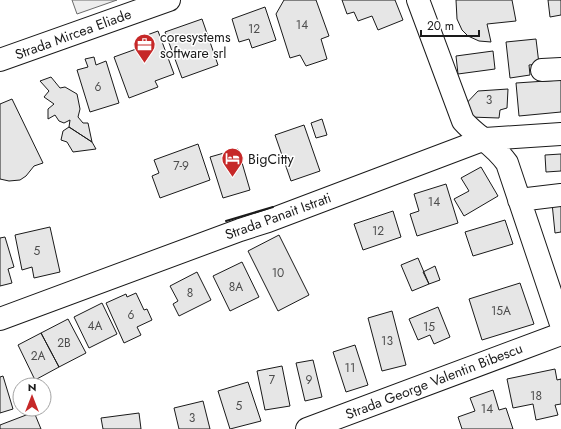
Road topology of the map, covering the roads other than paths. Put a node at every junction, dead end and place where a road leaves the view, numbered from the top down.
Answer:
1 (169, 0) edge
2 (418, 0) edge
3 (0, 60) edge
4 (561, 134) edge
5 (485, 139) junction
6 (561, 195) edge
7 (520, 200) junction
8 (0, 320) edge
9 (561, 324) edge
10 (561, 334) edge
11 (307, 429) edge

1 - 3 street, Strada Mircea Eliade
2 - 5 street
4 - 5 street, Strada Panait Istrati
5 - 7 street
5 - 8 street, Strada Panait Istrati
6 - 7 street
7 - 9 street
10 - 11 street, Strada George Valentin Bibescu

